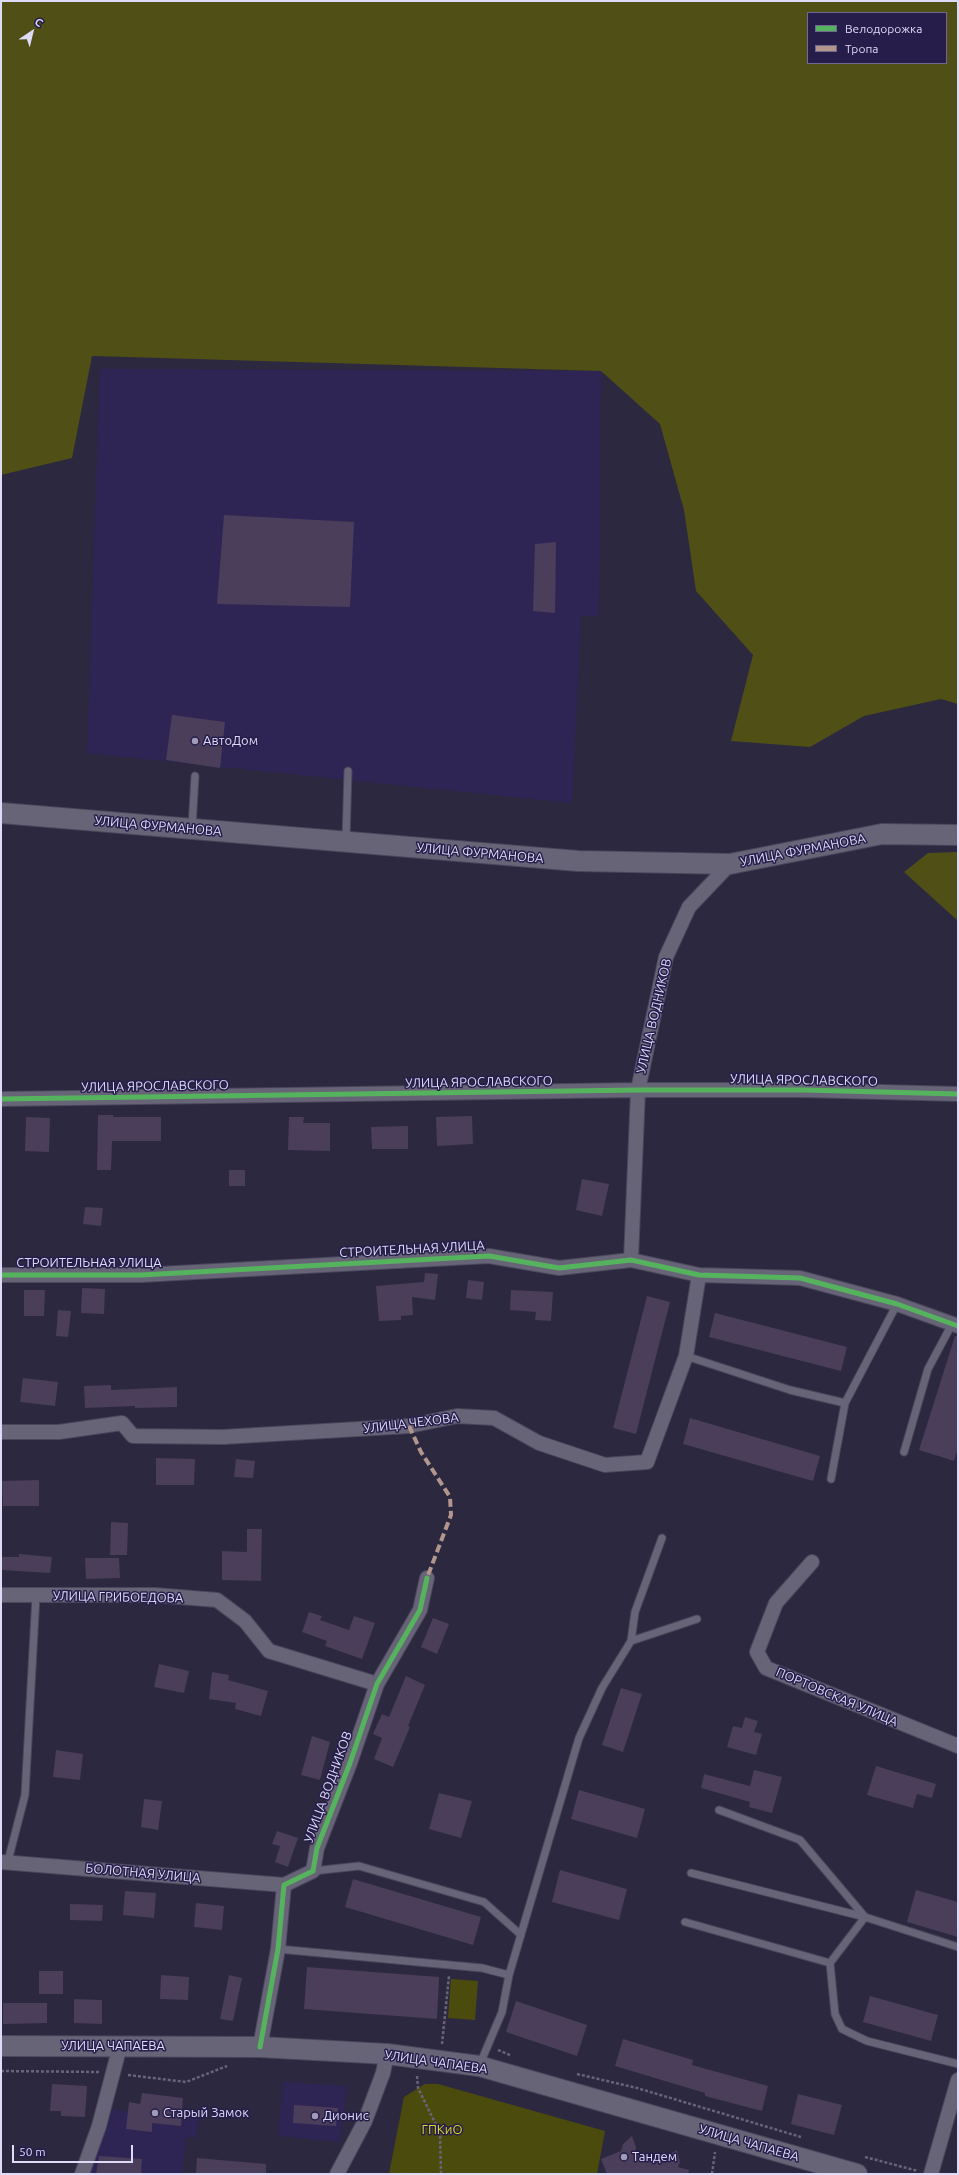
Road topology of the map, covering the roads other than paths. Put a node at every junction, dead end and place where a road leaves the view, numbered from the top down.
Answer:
1 (348, 771) dead end
2 (195, 776) dead end
3 (1, 813) edge
4 (192, 829) junction
5 (958, 835) edge
6 (346, 842) junction
7 (730, 864) junction
8 (638, 1090) junction
9 (958, 1094) edge
10 (1, 1098) edge
11 (631, 1260) junction
12 (1, 1275) edge
13 (699, 1275) junction
14 (897, 1304) junction
15 (955, 1325) edge
16 (686, 1356) junction
17 (845, 1403) junction
18 (1, 1432) edge
19 (904, 1452) dead end
20 (831, 1479) dead end
21 (662, 1538) dead end
22 (812, 1562) dead end
23 (427, 1578) dead end
24 (1, 1595) edge
25 (36, 1596) junction
26 (698, 1619) dead end
27 (631, 1640) junction
28 (377, 1684) junction
29 (958, 1746) edge
30 (719, 1810) dead end
31 (5, 1861) edge
32 (313, 1871) junction
33 (691, 1873) dead end
34 (284, 1885) junction
35 (865, 1917) junction
36 (685, 1922) dead end
37 (522, 1935) junction
38 (958, 1947) edge
39 (278, 1949) junction
40 (830, 1963) junction
41 (509, 1975) junction
42 (1, 2046) edge
43 (120, 2046) junction
44 (260, 2047) junction
45 (387, 2054) junction
46 (958, 2064) edge
47 (479, 2066) junction
48 (958, 2080) edge
49 (858, 2164) edge
50 (931, 2173) edge
51 (82, 2174) edge
52 (337, 2174) edge

1 - 6 lane
2 - 4 lane
3 - 4 main road, УЛИЦА ФУРМАНОВА
4 - 6 main road, УЛИЦА ФУРМАНОВА
5 - 7 main road, УЛИЦА ФУРМАНОВА
6 - 7 main road, УЛИЦА ФУРМАНОВА
7 - 8 street, УЛИЦА ВОДНИКОВ
8 - 9 street, УЛИЦА ЯРОСЛАВСКОГО
8 - 10 street, УЛИЦА ЯРОСЛАВСКОГО
8 - 11 street, УЛИЦА ВОДНИКОВ
11 - 12 street, СТРОИТЕЛЬНАЯ УЛИЦА
11 - 13 street, СТРОИТЕЛЬНАЯ УЛИЦА
13 - 14 street, СТРОИТЕЛЬНАЯ УЛИЦА
13 - 16 street, УЛИЦА ЧЕХОВА
14 - 15 street, СТРОИТЕЛЬНАЯ УЛИЦА
14 - 17 lane
15 - 19 lane
16 - 17 lane
16 - 18 street, УЛИЦА ЧЕХОВА
17 - 20 lane
21 - 27 lane
22 - 29 street, ПОРТОВСКАЯ УЛИЦА
23 - 28 street, УЛИЦА ВОДНИКОВ
24 - 25 street, УЛИЦА ГРИБОЕДОВА
25 - 28 street, УЛИЦА ГРИБОЕДОВА
25 - 31 lane
26 - 27 lane
27 - 37 lane
28 - 32 street, УЛИЦА ВОДНИКОВ
30 - 35 lane
31 - 34 street, БОЛОТНАЯ УЛИЦА
32 - 34 street
32 - 37 lane
33 - 35 lane
34 - 39 street
35 - 38 lane
35 - 40 lane
36 - 40 lane
37 - 41 lane
39 - 41 lane
39 - 44 street
40 - 46 lane
41 - 47 lane
42 - 43 main road, УЛИЦА ЧАПАЕВА
43 - 44 main road, УЛИЦА ЧАПАЕВА
43 - 51 street
44 - 45 main road, УЛИЦА ЧАПАЕВА
45 - 47 main road, УЛИЦА ЧАПАЕВА
45 - 52 street
47 - 49 main road, УЛИЦА ЧАПАЕВА
48 - 50 street

